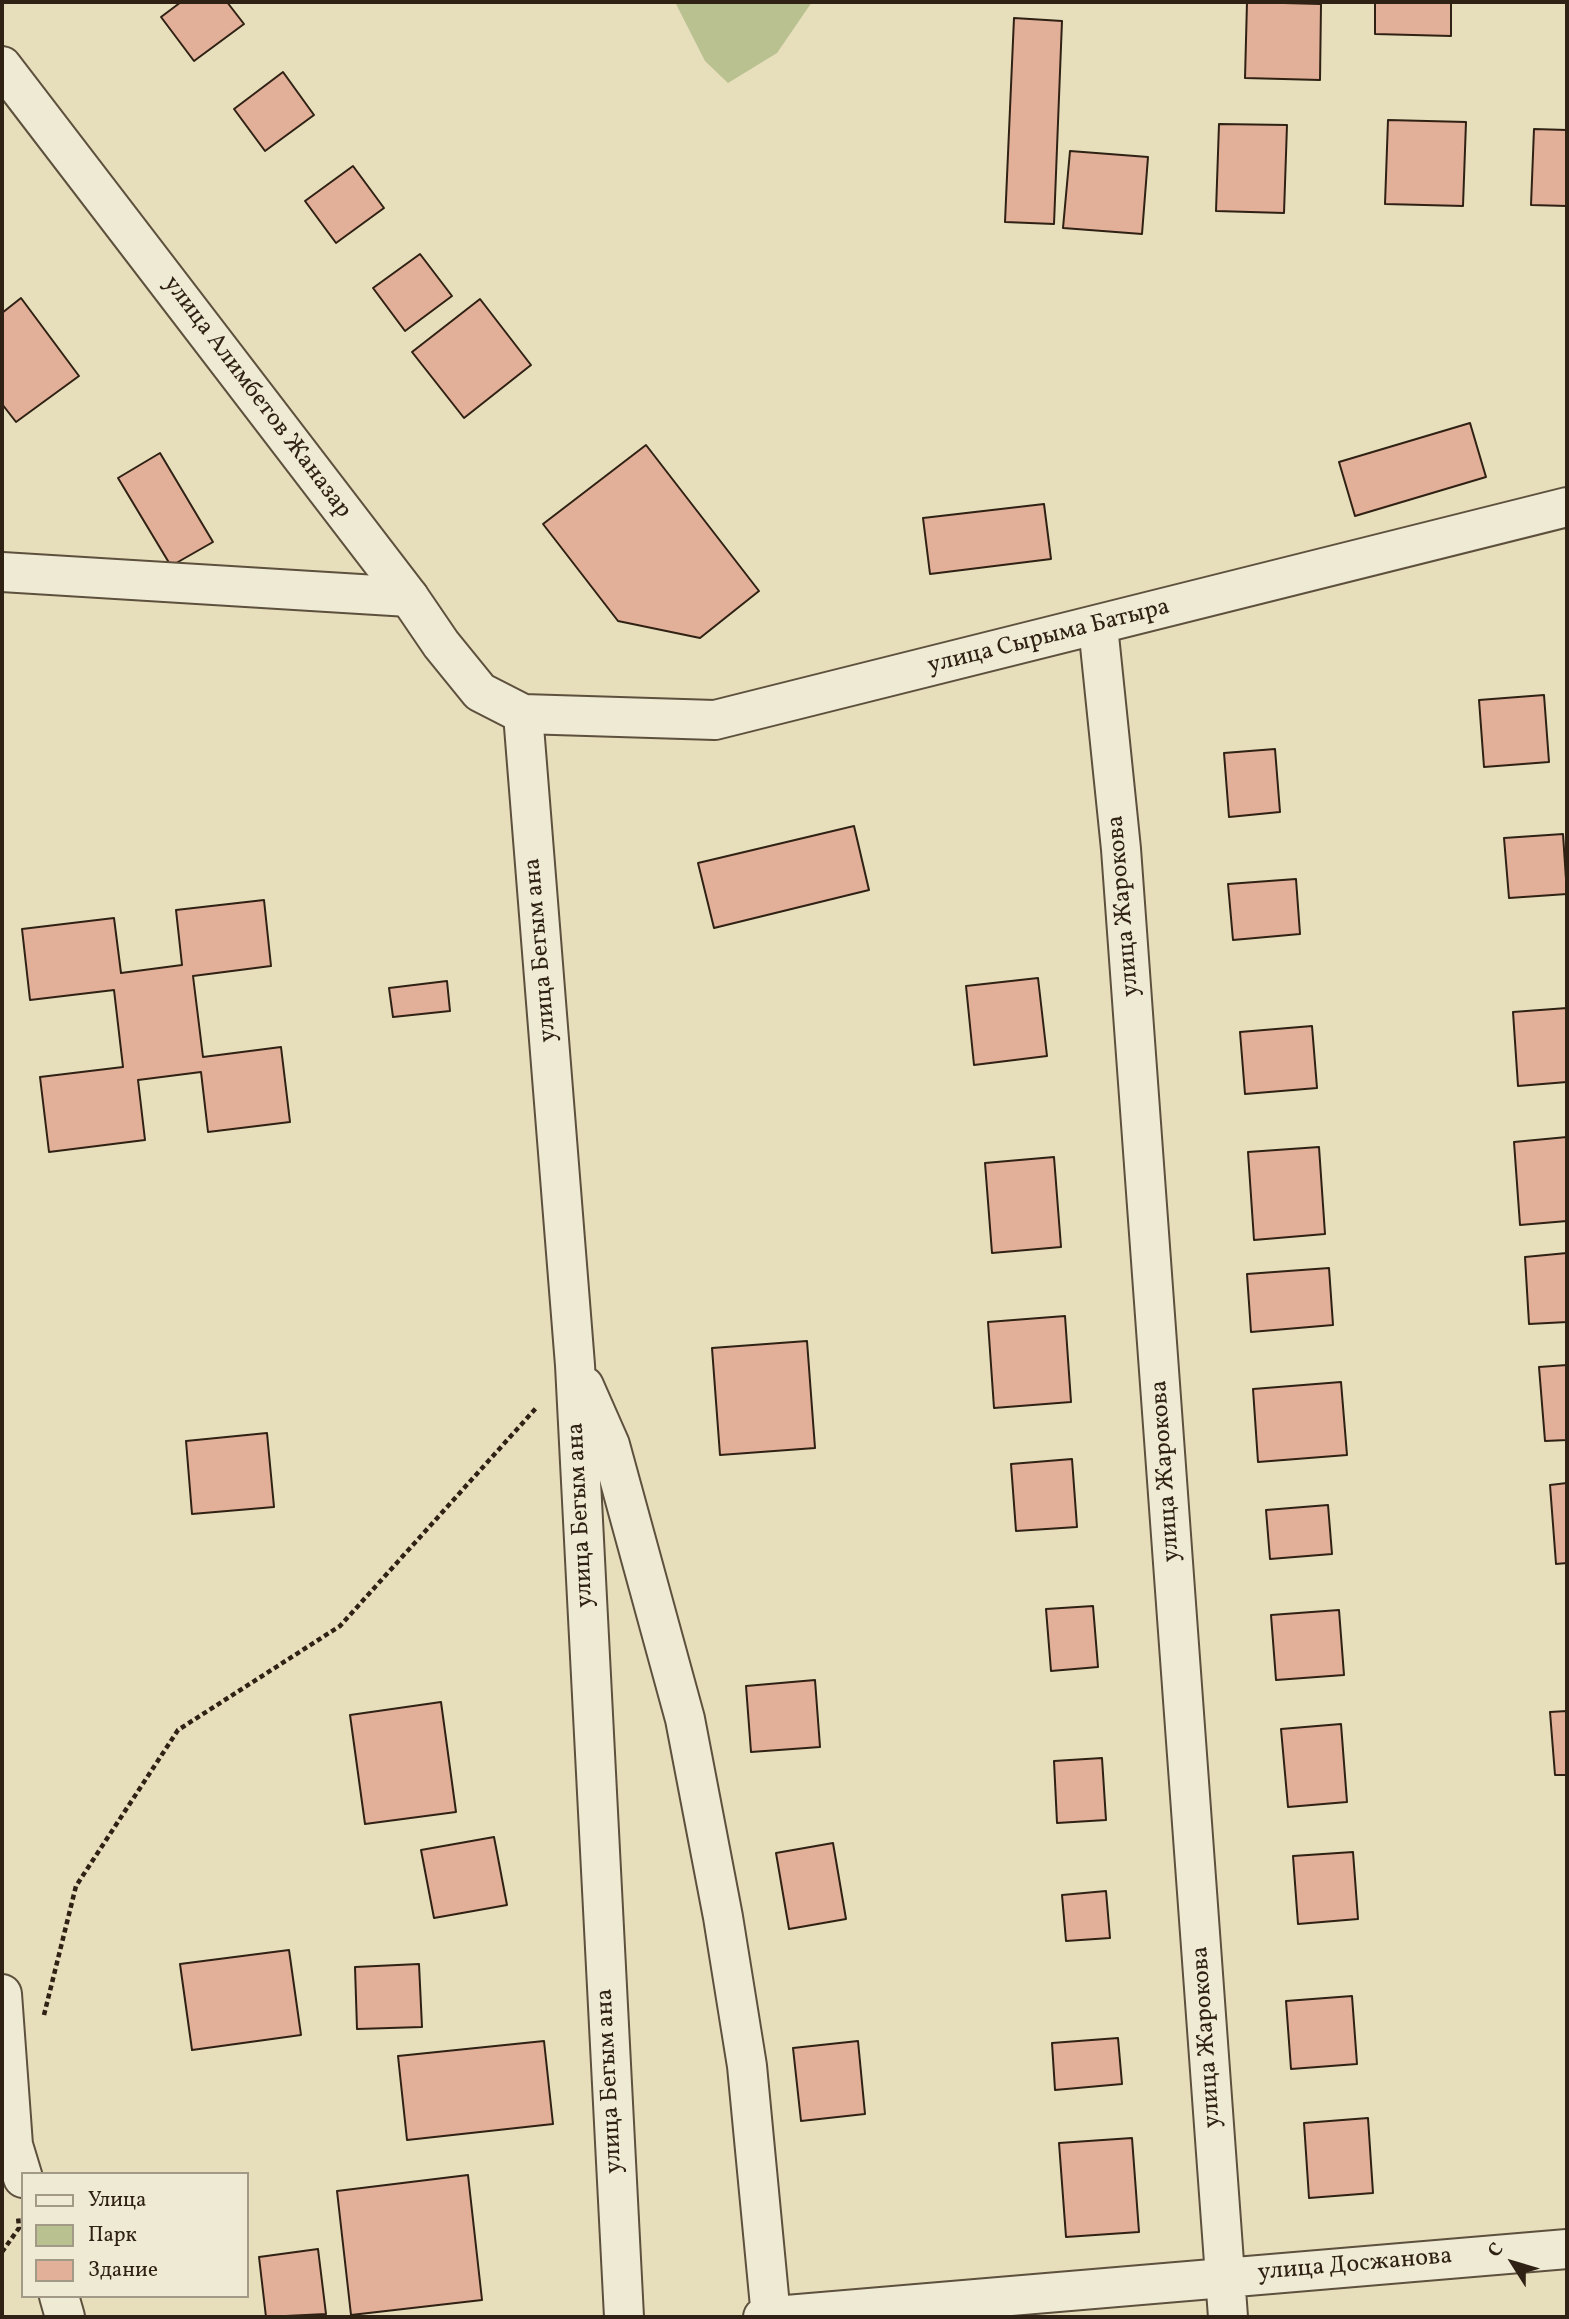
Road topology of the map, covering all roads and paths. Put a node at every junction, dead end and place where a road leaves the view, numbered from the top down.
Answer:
1 (2, 65) edge
2 (1567, 507) edge
3 (2, 572) edge
4 (409, 597) junction
5 (1098, 626) junction
6 (523, 714) junction
7 (575, 1365) junction
8 (2, 1994) edge
9 (43, 2022) dead end
10 (20, 2196) edge
11 (1567, 2249) edge
12 (2, 2252) edge
13 (1226, 2276) junction
14 (60, 2298) edge
15 (65, 2317) edge
16 (624, 2317) edge
17 (763, 2317) edge
18 (771, 2317) edge
19 (1228, 2317) edge

1 - 4 street, улица Алимбетов Жаназар
2 - 5 street, улица Сырыма Батыра
3 - 4 street
4 - 6 street, улица Алимбетов Жаназар
5 - 6 street, улица Сырыма Батыра
5 - 13 street, улица Жарокова
6 - 7 street, улица Бегым ана
7 - 9 path
7 - 16 street, улица Бегым ана
7 - 18 street
8 - 10 street
10 - 12 path
11 - 13 street, улица Досжанова
13 - 18 street, улица Досжанова
13 - 19 street, улица Жарокова
14 - 15 street
17 - 18 street, улица Досжанова

